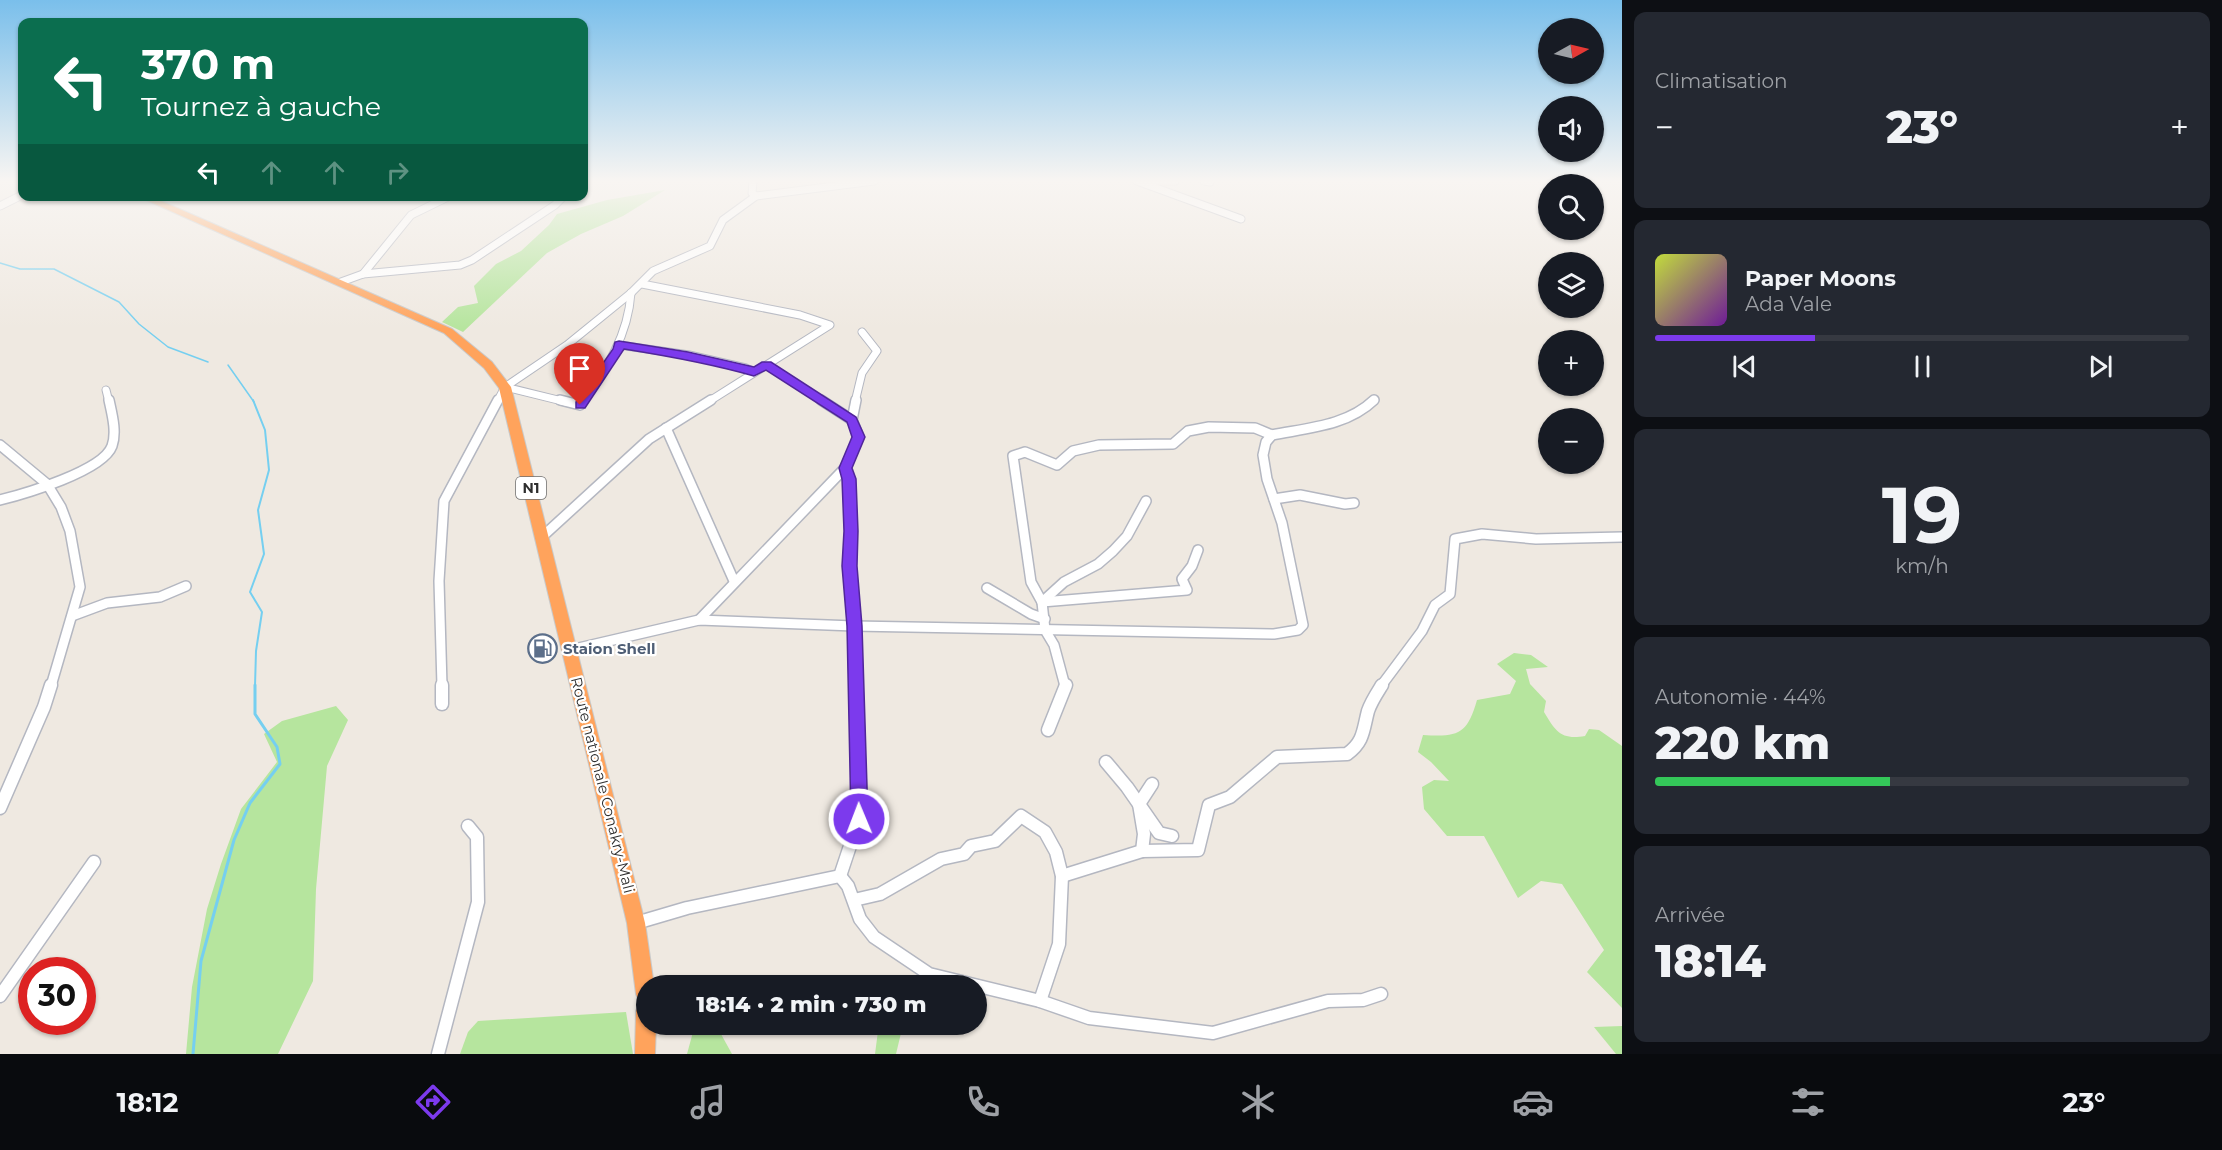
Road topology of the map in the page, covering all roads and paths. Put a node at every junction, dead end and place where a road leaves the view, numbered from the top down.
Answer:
1 (221, 230) edge
2 (399, 230) edge
3 (517, 230) edge
4 (718, 230) edge
5 (363, 274) junction
6 (341, 282) junction
7 (642, 284) junction
8 (631, 293) junction
9 (862, 332) dead end
10 (619, 345) junction
11 (766, 364) junction
12 (754, 372) junction
13 (505, 387) junction
14 (106, 390) dead end
15 (1374, 400) dead end
16 (852, 420) junction
17 (666, 428) junction
18 (1272, 435) junction
19 (0, 445) edge
20 (845, 468) junction
21 (46, 484) junction
22 (1274, 499) junction
23 (0, 500) edge
24 (1146, 501) dead end
25 (1354, 503) dead end
26 (543, 536) junction
27 (1622, 537) edge
28 (1198, 550) dead end
29 (735, 581) junction
30 (186, 586) dead end
31 (987, 588) dead end
32 (1042, 602) junction
33 (72, 616) junction
34 (699, 620) junction
35 (1045, 624) junction
36 (854, 626) junction
37 (570, 650) junction
38 (442, 705) dead end
39 (1048, 730) dead end
40 (1106, 762) dead end
41 (1152, 784) dead end
42 (1139, 804) junction
43 (0, 808) edge
44 (468, 826) dead end
45 (1172, 836) dead end
46 (1142, 851) junction
47 (94, 862) dead end
48 (840, 876) junction
49 (1062, 876) junction
50 (854, 900) junction
51 (636, 923) junction
52 (643, 975) edge
53 (1381, 994) dead end
54 (0, 996) edge
55 (1040, 1002) junction
56 (645, 1035) edge
57 (438, 1054) edge
58 (645, 1054) edge

1 - 6 highway, Route nationale Conakry-Mali / N1
2 - 5 street
3 - 5 street
4 - 7 street
5 - 6 street
6 - 13 highway, Route nationale Conakry-Mali / N1
7 - 8 street
7 - 11 street
8 - 10 street
8 - 13 street
9 - 16 street
10 - 12 street
10 - 13 street
11 - 12 street
11 - 16 street
12 - 17 street
13 - 26 highway, Route nationale Conakry-Mali / N1
13 - 38 street
14 - 21 street
15 - 18 street
16 - 20 street
17 - 26 street
17 - 29 street
18 - 22 street
18 - 32 street
19 - 21 street
20 - 29 street
20 - 36 street
21 - 23 street
21 - 33 street
22 - 25 street
22 - 35 street
24 - 32 street
26 - 37 highway, Route nationale Conakry-Mali / N1
27 - 46 street
28 - 32 street
29 - 34 street
30 - 33 street
31 - 35 street
32 - 35 street
33 - 43 street
34 - 36 street
34 - 37 street
35 - 36 street
35 - 39 street
36 - 48 street
37 - 51 highway, Route nationale Conakry-Mali / N1
40 - 42 street
41 - 42 street
42 - 45 street
42 - 46 street
44 - 57 street
46 - 49 street
47 - 54 street
48 - 50 street
48 - 51 street
49 - 50 street
49 - 55 street
50 - 55 street
51 - 52 highway, Route nationale Conakry-Mali / N1
53 - 55 street
56 - 58 highway

